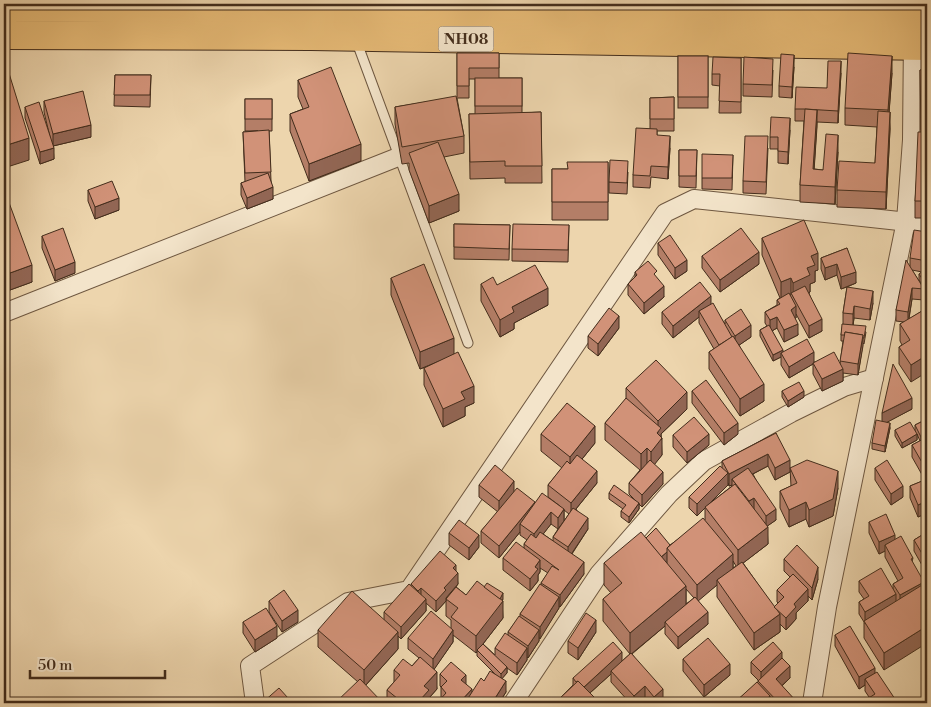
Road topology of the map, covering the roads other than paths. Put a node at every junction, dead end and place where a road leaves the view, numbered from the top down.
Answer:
1 (4, 7) edge
2 (920, 34) edge
3 (4, 36) edge
4 (355, 37) junction
5 (398, 157) junction
6 (906, 221) junction
7 (927, 224) edge
8 (4, 314) edge
9 (468, 343) dead end
10 (874, 378) junction
11 (255, 703) edge
12 (514, 703) edge
13 (812, 703) edge

1 - 2 highway, NH08
2 - 4 highway, NH08
2 - 6 street
3 - 4 highway, NH08
4 - 5 lane
5 - 8 street
5 - 9 lane
6 - 7 street
6 - 10 street
6 - 11 street
10 - 12 street
10 - 13 street

